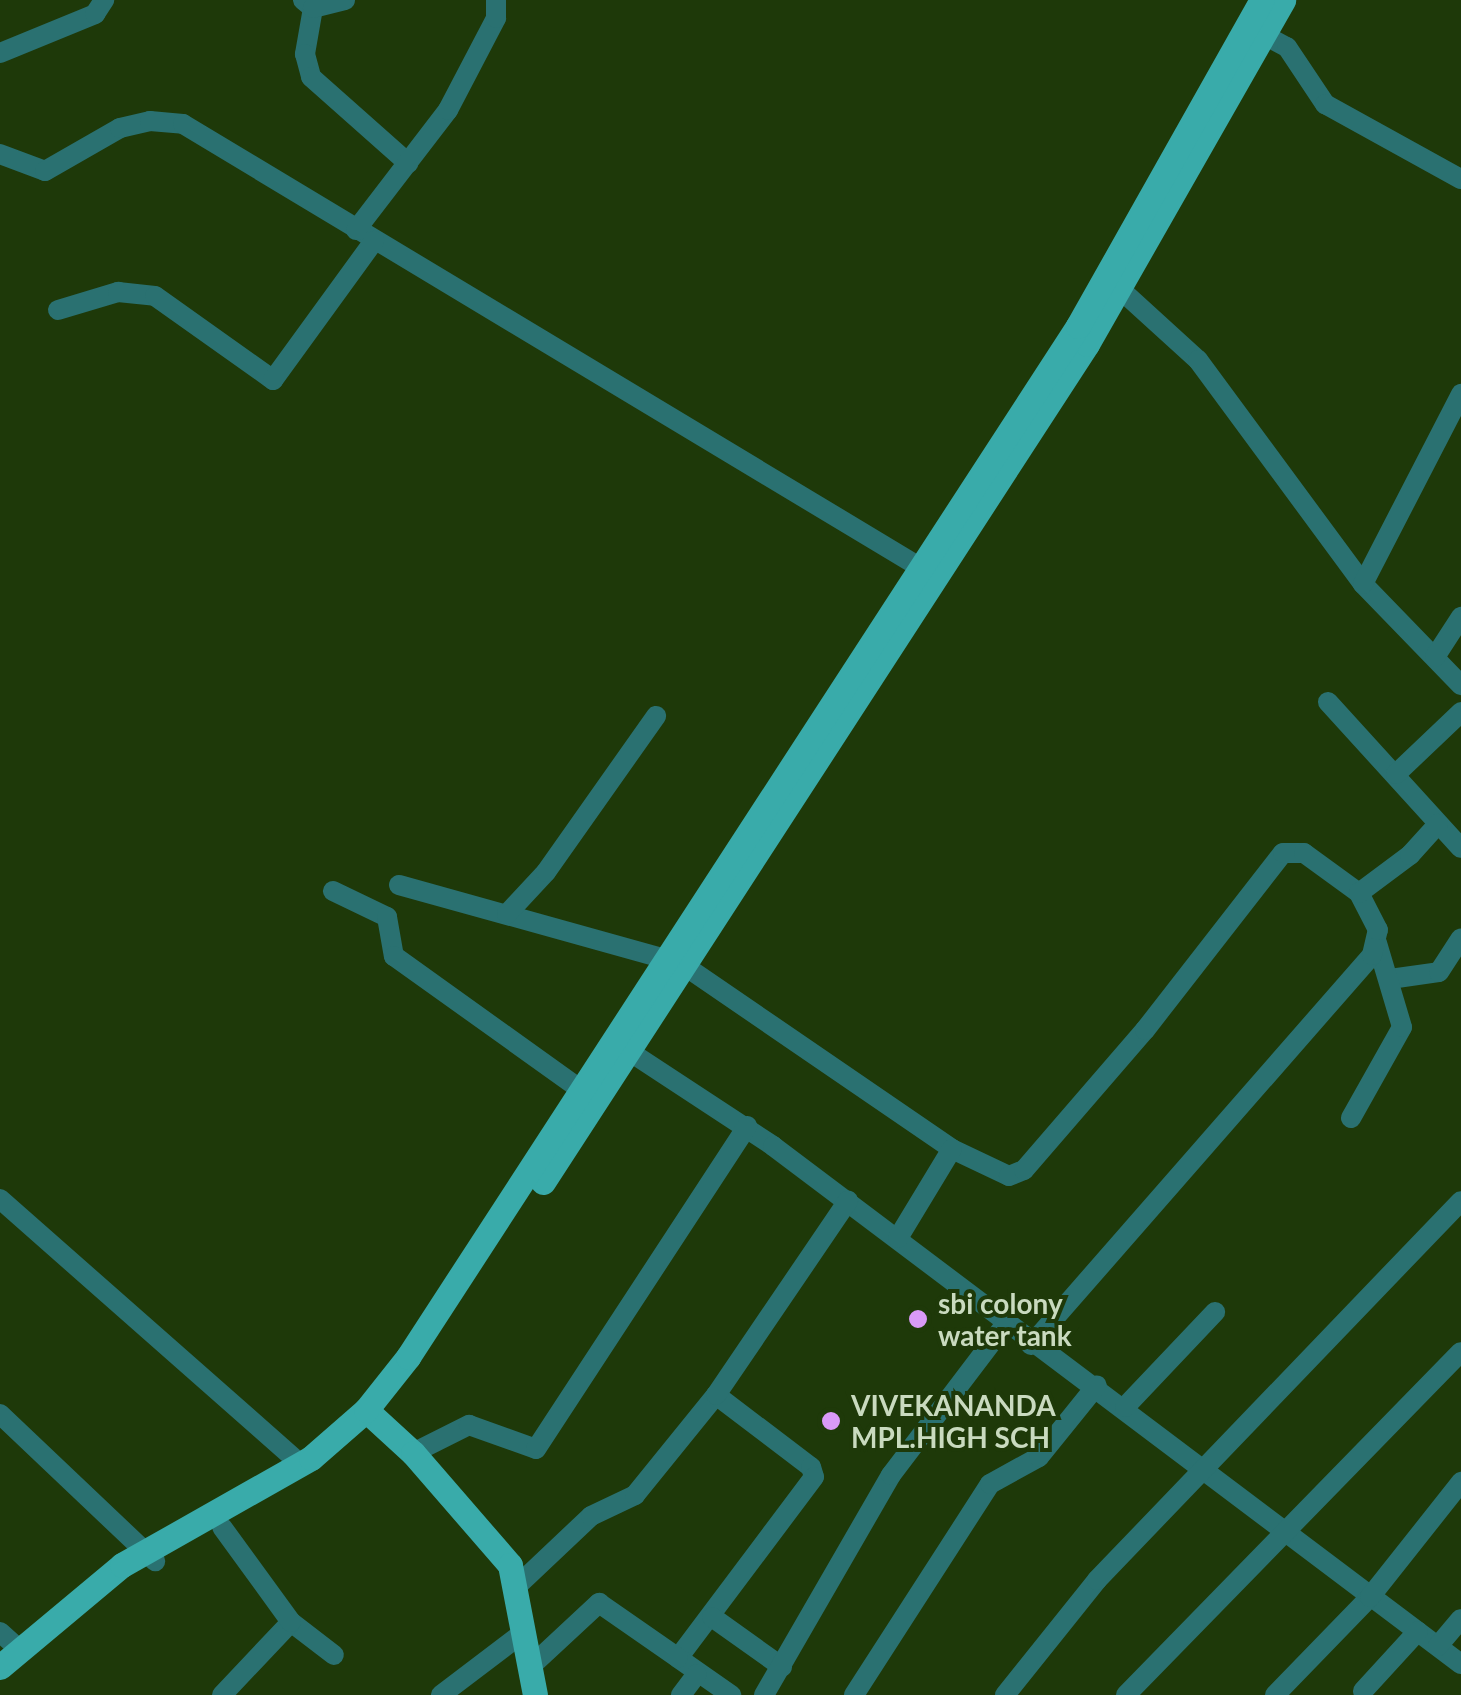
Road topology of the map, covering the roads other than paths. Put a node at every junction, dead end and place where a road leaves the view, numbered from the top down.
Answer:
1 (104, 0) edge
2 (345, 0) edge
3 (496, 0) edge
4 (1262, 0) edge
5 (1283, 0) edge
6 (308, 4) edge
7 (1264, 35) junction
8 (0, 53) edge
9 (0, 154) edge
10 (408, 162) junction
11 (1461, 179) edge
12 (365, 235) junction
13 (1113, 282) junction
14 (58, 310) dead end
15 (1461, 394) edge
16 (930, 574) junction
17 (1363, 584) junction
18 (1461, 618) edge
19 (1435, 657) junction
20 (1461, 685) edge
21 (1328, 702) dead end
22 (656, 716) dead end
23 (1459, 717) edge
24 (1396, 774) junction
25 (1438, 824) junction
26 (1461, 848) edge
27 (399, 885) dead end
28 (333, 891) dead end
29 (1358, 893) junction
30 (507, 914) junction
31 (1461, 938) edge
32 (1377, 943) junction
33 (674, 961) junction
34 (1390, 979) junction
35 (620, 1045) junction
36 (581, 1090) junction
37 (1350, 1118) dead end
38 (746, 1126) junction
39 (952, 1148) junction
40 (0, 1199) edge
41 (848, 1201) junction
42 (1461, 1201) edge
43 (898, 1238) junction
44 (1214, 1312) dead end
45 (1005, 1325) junction
46 (1031, 1344) junction
47 (1461, 1352) edge
48 (1097, 1385) junction
49 (716, 1396) junction
50 (1124, 1407) junction
51 (0, 1414) edge
52 (371, 1416) junction
53 (414, 1453) junction
54 (301, 1464) junction
55 (1208, 1470) junction
56 (1461, 1482) edge
57 (222, 1527) junction
58 (1288, 1532) junction
59 (152, 1555) junction
60 (516, 1588) junction
61 (1370, 1597) junction
62 (712, 1617) junction
63 (1461, 1619) edge
64 (292, 1622) junction
65 (1418, 1631) junction
66 (524, 1632) junction
67 (1438, 1646) junction
68 (6, 1649) edge
69 (334, 1655) dead end
70 (678, 1658) junction
71 (1461, 1664) edge
72 (529, 1668) junction
73 (782, 1668) junction
74 (697, 1674) junction
75 (1363, 1691) dead end
76 (1013, 1693) edge
77 (222, 1695) edge
78 (440, 1695) edge
79 (535, 1695) edge
80 (682, 1695) edge
81 (730, 1695) edge
82 (764, 1695) edge
83 (854, 1695) edge
84 (1126, 1695) edge
85 (1275, 1695) edge

1 - 8 street
2 - 6 street
3 - 10 street
4 - 13 main road
5 - 7 main road
6 - 10 street
7 - 11 street
7 - 13 main road
9 - 12 street
10 - 12 street
12 - 14 street
12 - 16 street
13 - 16 main road
13 - 17 street
15 - 17 street
16 - 33 main road
17 - 19 street
18 - 19 street
19 - 20 street
21 - 24 street
22 - 30 street
23 - 24 street
24 - 25 street
25 - 26 street
25 - 29 street
27 - 30 street
28 - 36 street
29 - 32 street
29 - 39 street
30 - 33 street
31 - 34 street
32 - 34 street
32 - 46 street
33 - 35 main road
33 - 39 street
34 - 37 street
35 - 36 main road
35 - 38 street
35 - 52 main road
36 - 52 main road
38 - 41 street
38 - 53 street
39 - 43 street
40 - 54 street
41 - 43 street
41 - 49 street
42 - 55 street
43 - 45 street
44 - 50 street
45 - 46 street
45 - 73 street
46 - 48 street
47 - 58 street
48 - 50 street
48 - 83 street
49 - 60 street
49 - 62 street
50 - 55 street
51 - 59 street
52 - 53 main road
52 - 54 main road
52 - 57 main road
53 - 60 main road
54 - 59 main road
55 - 58 street
55 - 76 street
56 - 61 street
57 - 59 main road
57 - 64 street
58 - 61 street
58 - 84 street
59 - 68 main road
60 - 66 main road
61 - 65 street
61 - 85 street
62 - 70 street
62 - 73 street
63 - 67 street
64 - 69 street
64 - 77 street
65 - 67 street
65 - 75 street
66 - 72 main road
66 - 78 street
67 - 71 street
70 - 72 street
70 - 74 street
72 - 79 main road
73 - 82 street
74 - 80 street
74 - 81 street

